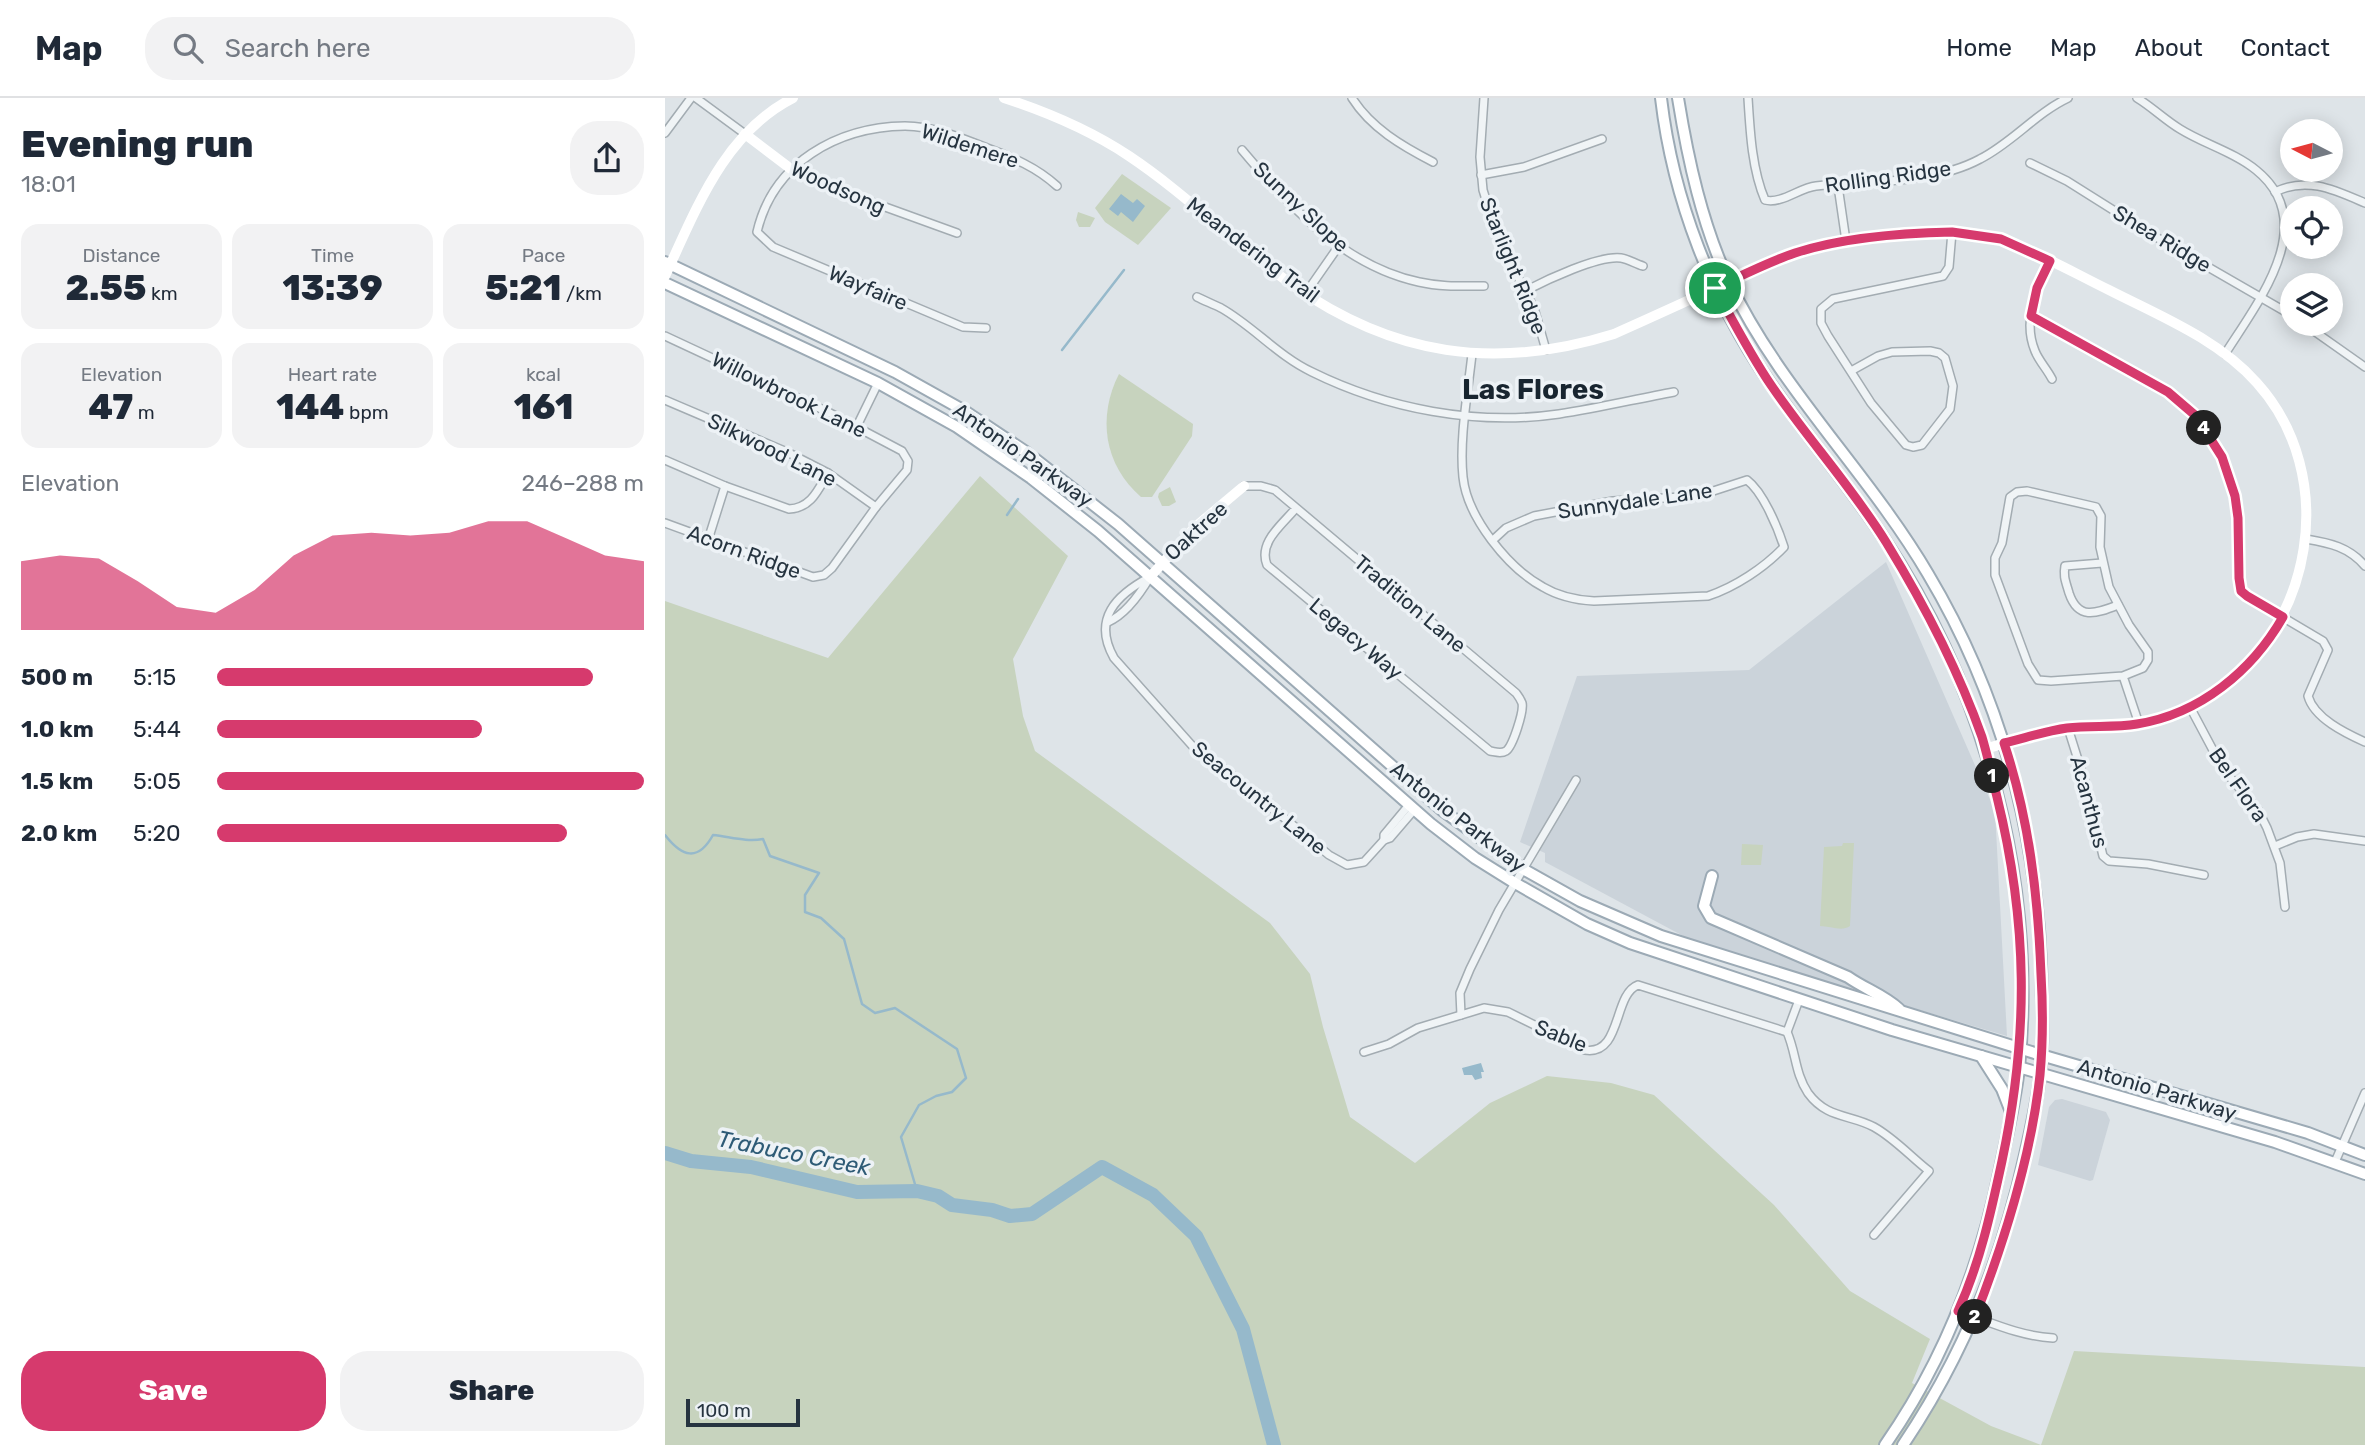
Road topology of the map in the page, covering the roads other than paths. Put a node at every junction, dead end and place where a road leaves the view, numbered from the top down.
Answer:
1 (691, 98) edge
2 (696, 98) edge
3 (793, 98) edge
4 (1004, 98) edge
5 (1352, 98) edge
6 (1484, 98) edge
7 (1661, 98) edge
8 (1678, 98) edge
9 (1748, 98) edge
10 (2069, 98) edge
11 (2137, 98) edge
12 (665, 132) edge
13 (745, 134) junction
14 (1602, 139) dead end
15 (1242, 150) dead end
16 (1433, 162) dead end
17 (2031, 163) dead end
18 (791, 169) junction
19 (1481, 175) junction
20 (1057, 186) dead end
21 (1838, 186) junction
22 (2275, 192) junction
23 (2365, 203) edge
24 (757, 232) joint
25 (1952, 232) junction
26 (957, 233) dead end
27 (1846, 241) junction
28 (1338, 247) junction
29 (2050, 261) junction
30 (668, 264) edge
31 (1643, 266) dead end
32 (665, 276) edge
33 (1729, 281) junction
34 (665, 283) edge
35 (1484, 286) dead end
36 (1715, 288) junction
37 (1525, 291) junction
38 (1306, 293) junction
39 (1197, 297) dead end
40 (2260, 298) junction
41 (2280, 309) edge
42 (2031, 316) junction
43 (986, 328) dead end
44 (665, 336) edge
45 (2321, 336) edge
46 (1546, 350) junction
47 (1472, 354) junction
48 (2225, 354) junction
49 (2365, 367) edge
50 (1851, 371) junction
51 (2052, 379) dead end
52 (879, 383) junction
53 (1674, 392) dead end
54 (665, 400) edge
55 (1466, 415) junction
56 (857, 426) junction
57 (665, 460) edge
58 (828, 474) junction
59 (726, 485) junction
60 (1244, 486) joint
61 (876, 507) junction
62 (1296, 508) junction
63 (665, 523) edge
64 (708, 540) junction
65 (1493, 540) junction
66 (2306, 540) junction
67 (1161, 562) junction
68 (2102, 563) junction
69 (2365, 566) edge
70 (1150, 577) junction
71 (2118, 605) junction
72 (2283, 617) junction
73 (2123, 676) junction
74 (2190, 707) junction
75 (2139, 724) junction
76 (2068, 728) junction
77 (2365, 742) edge
78 (2004, 743) junction
79 (1985, 749) junction
80 (1500, 753) joint
81 (1576, 780) dead end
82 (1411, 808) junction
83 (2365, 841) edge
84 (2275, 846) junction
85 (1523, 869) junction
86 (2204, 875) dead end
87 (1711, 876) dead end
88 (1515, 883) junction
89 (2285, 907) dead end
90 (1798, 1000) junction
91 (1901, 1011) junction
92 (1461, 1015) junction
93 (1787, 1032) junction
94 (2019, 1047) junction
95 (1364, 1052) dead end
96 (2041, 1055) junction
97 (1981, 1056) junction
98 (2019, 1067) junction
99 (2040, 1074) junction
100 (2365, 1093) edge
101 (2197, 1102) junction
102 (2012, 1113) junction
103 (2183, 1116) junction
104 (2343, 1146) junction
105 (2365, 1155) edge
106 (2335, 1162) junction
107 (2365, 1174) edge
108 (1874, 1234) dead end
109 (1958, 1311) junction
110 (1975, 1317) junction
111 (2053, 1338) dead end
112 (1885, 1445) edge
113 (1903, 1445) edge

1 - 12 street
2 - 13 street, Woodsong
3 - 13 street
4 - 38 street, Meandering Trail
5 - 16 street
6 - 19 street, Starlight Ridge
7 - 36 main road
8 - 33 main road
9 - 21 street, Rolling Ridge
10 - 21 street, Rolling Ridge
11 - 22 street
13 - 18 street, Woodsong
13 - 30 street
14 - 19 street
15 - 28 street, Sunny Slope
17 - 40 street, Shea Ridge
18 - 20 street, Wildemere
18 - 24 street, Wildemere
18 - 26 street, Woodsong
19 - 37 street, Starlight Ridge
21 - 27 street
22 - 23 street
22 - 40 street
24 - 43 street, Wayfaire
25 - 27 street, Meandering Trail
25 - 29 street, Meandering Trail
25 - 50 street
27 - 33 street, Meandering Trail
28 - 35 street, Sunny Slope
28 - 38 street
29 - 42 street
29 - 48 street, Meandering Trail
30 - 32 street
30 - 67 main road, Antonio Parkway
31 - 37 street
33 - 36 street, Meandering Trail
33 - 78 main road
34 - 52 main road, Antonio Parkway
36 - 46 street, Meandering Trail
36 - 79 main road
37 - 46 street, Starlight Ridge
38 - 47 street, Meandering Trail
39 - 55 street
40 - 41 street, Shea Ridge
40 - 48 street
42 - 51 street
42 - 72 street
44 - 56 street, Willowbrook Lane
45 - 49 street
46 - 47 street, Meandering Trail
47 - 55 street
48 - 66 street, Meandering Trail
50 - 50 street
52 - 56 street
52 - 70 main road, Antonio Parkway
53 - 55 street
54 - 58 street, Silkwood Lane
55 - 65 street
56 - 61 street, Willowbrook Lane
57 - 59 street
58 - 59 street
58 - 61 street, Silkwood Lane
59 - 64 street
60 - 62 street, Tradition Lane
60 - 67 street, Oaktree
61 - 64 street, Acorn Ridge
62 - 80 street, Tradition Lane
62 - 80 street, Legacy Way
63 - 64 street, Acorn Ridge
65 - 65 street, Sunnydale Lane
66 - 69 street
66 - 72 street, Meandering Trail
67 - 70 street, Oaktree
67 - 85 main road, Antonio Parkway
68 - 71 street
68 - 71 street
68 - 73 street
70 - 82 main road, Antonio Parkway
70 - 82 street, Seacountry Lane
71 - 73 street
72 - 74 street, Meandering Trail
72 - 77 street
73 - 75 street
74 - 75 street, Meandering Trail
74 - 84 street, Bel Flora
75 - 76 street, Meandering Trail
76 - 78 street, Meandering Trail
76 - 86 street, Acanthus
78 - 79 street, Meandering Trail
78 - 96 main road
79 - 94 main road
81 - 85 street
82 - 88 main road, Antonio Parkway
83 - 84 street
84 - 89 street, Bel Flora
85 - 88 street
85 - 91 main road, Antonio Parkway
87 - 91 main road
88 - 90 main road, Antonio Parkway
88 - 92 street
90 - 93 street
90 - 97 main road, Antonio Parkway
91 - 94 main road, Antonio Parkway
92 - 93 street, Sable
92 - 95 street, Sable
93 - 108 street
94 - 96 main road, Antonio Parkway
94 - 98 main road
96 - 99 main road
96 - 101 main road, Antonio Parkway
97 - 98 main road, Antonio Parkway
97 - 102 main road
98 - 99 main road, Antonio Parkway
98 - 102 main road
99 - 103 main road, Antonio Parkway
99 - 110 main road
100 - 104 street
101 - 103 main road
101 - 104 main road, Antonio Parkway
102 - 109 main road
103 - 106 main road, Antonio Parkway
104 - 105 main road, Antonio Parkway
104 - 106 street
106 - 107 main road, Antonio Parkway
109 - 110 street
109 - 112 main road
110 - 111 street
110 - 113 main road

